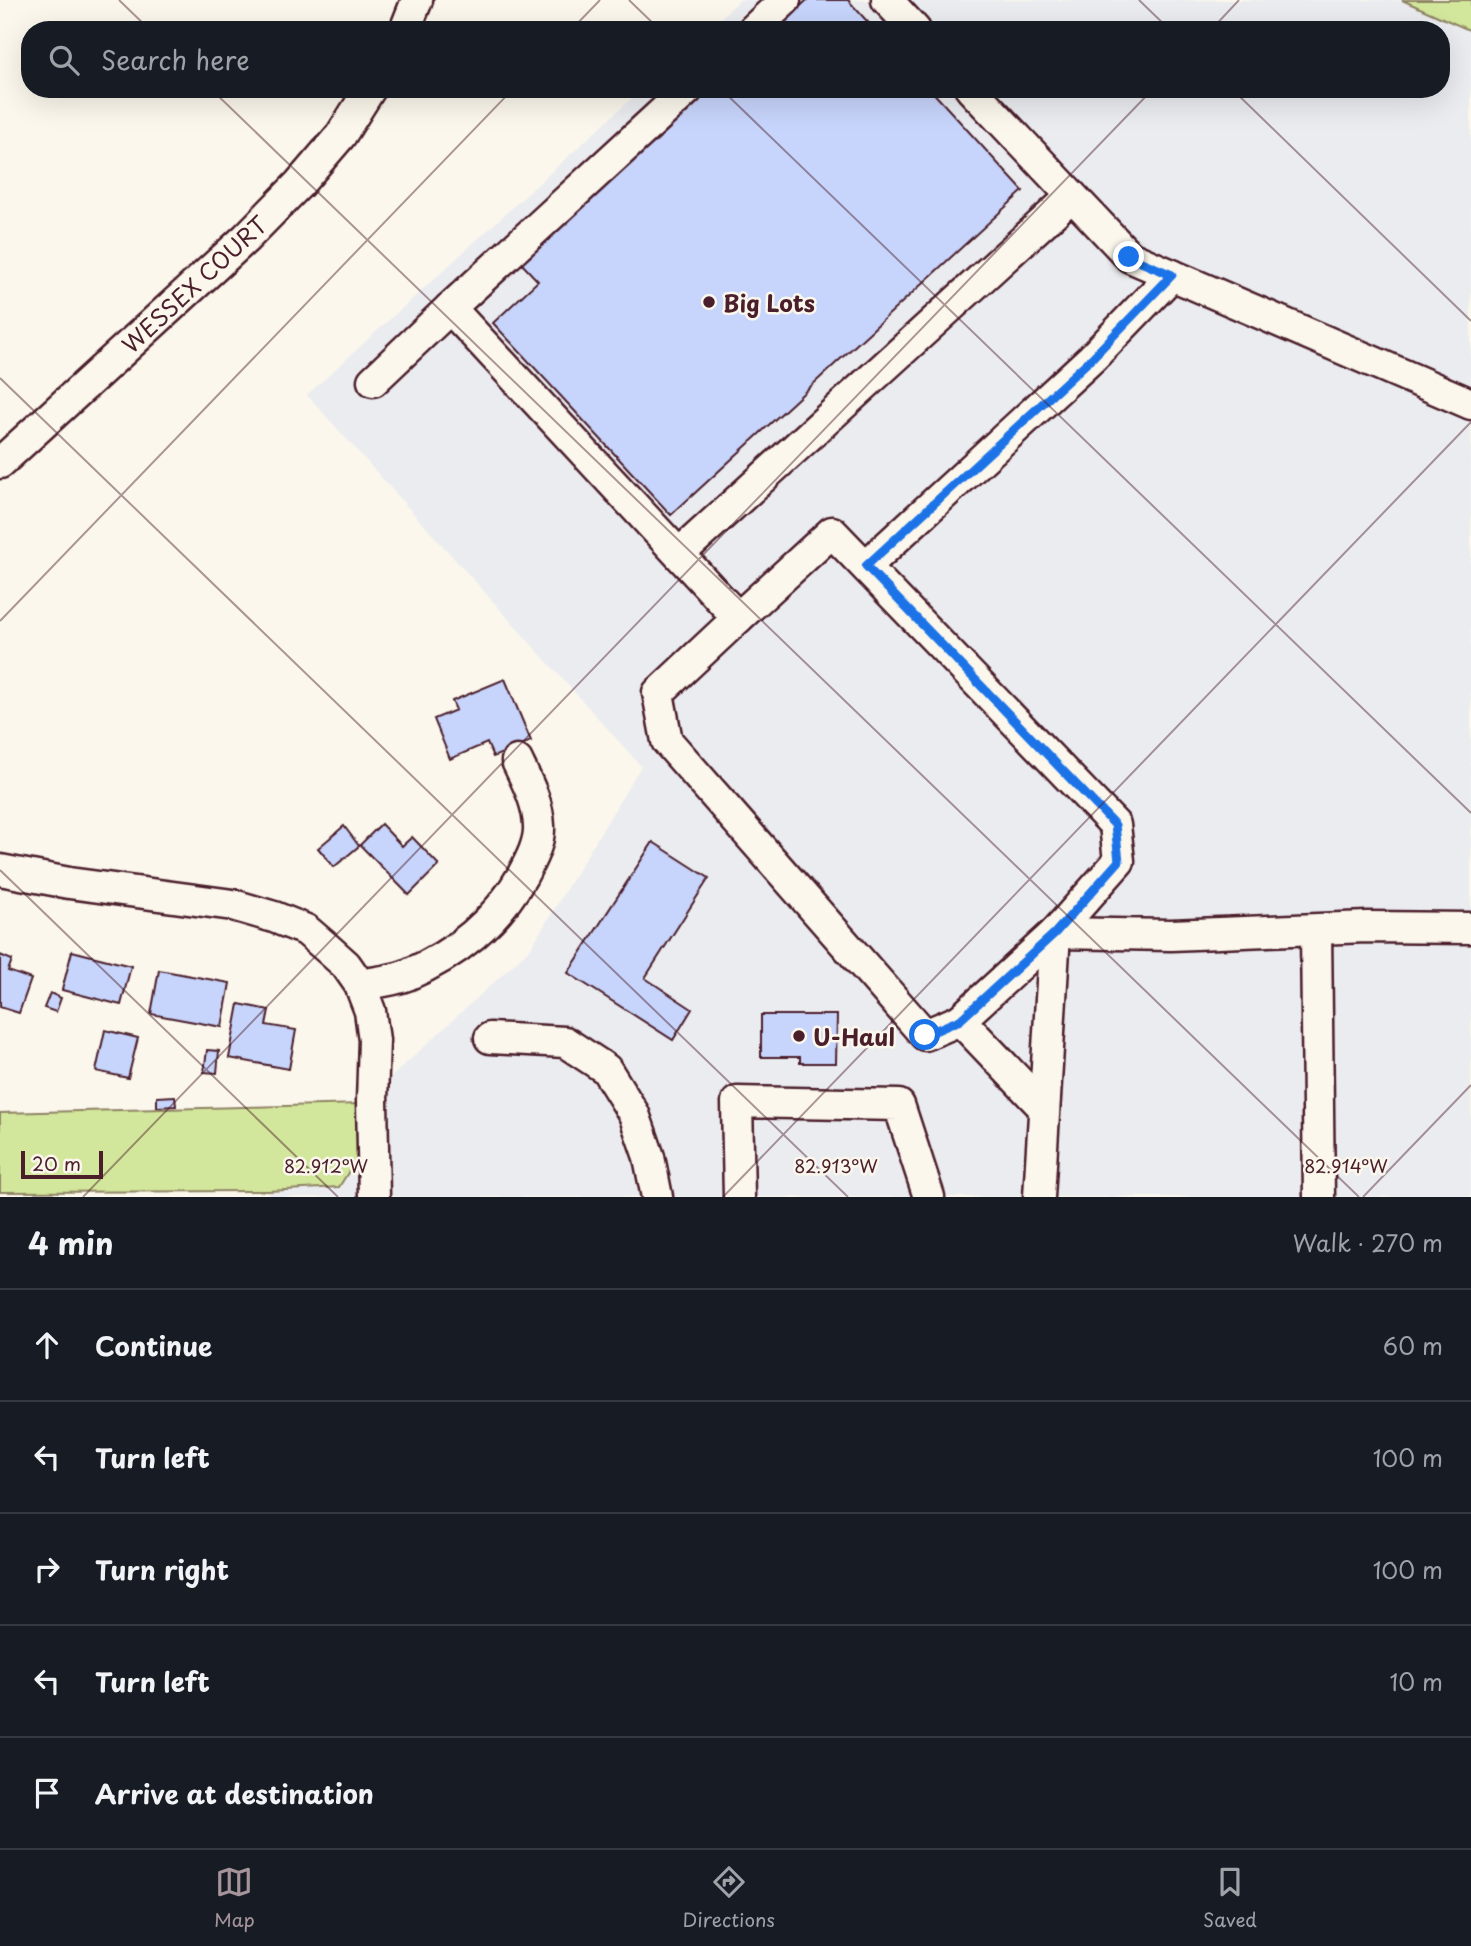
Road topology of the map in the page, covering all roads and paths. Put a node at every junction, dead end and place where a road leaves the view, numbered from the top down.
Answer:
1 (417, 0) edge
2 (785, 0) edge
3 (887, 0) edge
4 (409, 21) edge
5 (762, 21) edge
6 (907, 21) edge
7 (364, 98) edge
8 (678, 98) edge
9 (979, 98) edge
10 (1072, 196) junction
11 (1172, 275) junction
12 (450, 308) junction
13 (373, 381) dead end
14 (1471, 404) edge
15 (0, 463) edge
16 (679, 554) junction
17 (866, 566) junction
18 (738, 618) junction
19 (517, 761) dead end
20 (0, 870) edge
21 (1471, 928) edge
22 (1316, 930) junction
23 (1055, 933) junction
24 (360, 985) junction
25 (960, 1020) junction
26 (490, 1038) dead end
27 (1044, 1108) junction
28 (374, 1197) edge
29 (657, 1197) edge
30 (739, 1197) edge
31 (929, 1197) edge
32 (1039, 1197) edge
33 (1320, 1197) edge

1 - 4 street
2 - 5 street
3 - 6 street
7 - 15 street, WESSEX COURT
8 - 12 street
9 - 10 street
10 - 11 street
10 - 16 street
11 - 14 street
11 - 17 street
12 - 13 street
12 - 16 street
16 - 18 street
17 - 18 street
17 - 23 street
18 - 25 street
19 - 24 street
20 - 24 street
21 - 22 street
22 - 23 street
22 - 33 street
23 - 25 street
23 - 27 street
24 - 28 street
25 - 27 street
26 - 29 street
27 - 32 street
30 - 31 street

